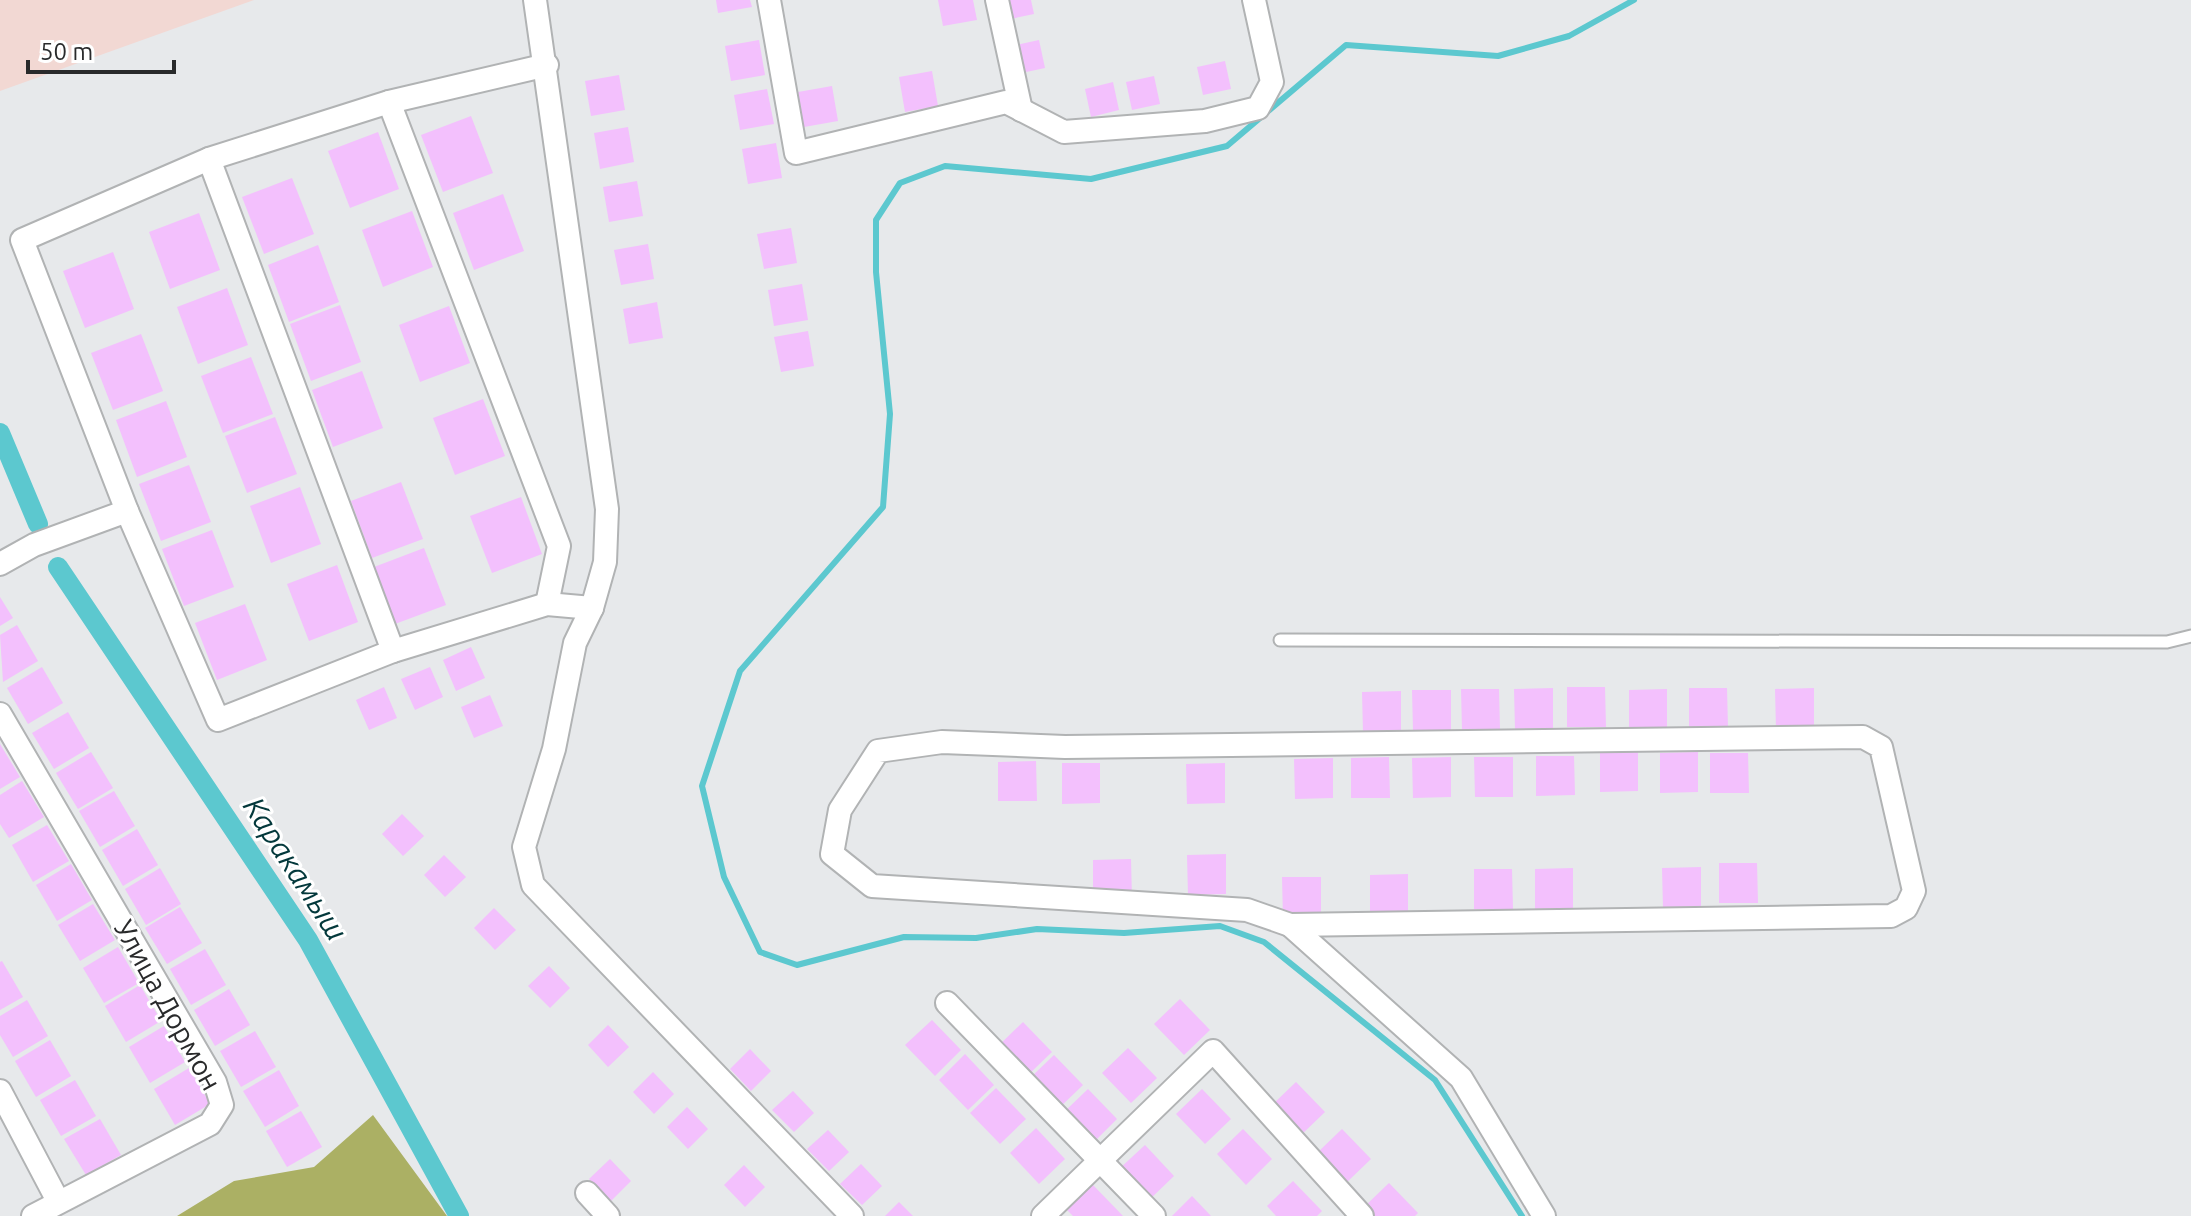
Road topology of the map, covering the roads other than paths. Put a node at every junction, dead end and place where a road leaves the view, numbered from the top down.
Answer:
1 (535, 0) edge
2 (769, 0) edge
3 (997, 0) edge
4 (1254, 0) edge
5 (547, 65) junction
6 (389, 102) junction
7 (1021, 110) junction
8 (209, 159) junction
9 (127, 511) junction
10 (0, 564) edge
11 (547, 604) junction
12 (592, 608) junction
13 (2191, 636) edge
14 (1280, 640) dead end
15 (393, 651) junction
16 (0, 714) edge
17 (1290, 925) junction
18 (947, 1003) dead end
19 (0, 1091) edge
20 (1100, 1161) junction
21 (587, 1193) dead end
22 (58, 1201) junction
23 (33, 1216) edge
24 (608, 1216) edge
25 (852, 1216) edge
26 (1043, 1216) edge
27 (1154, 1216) edge
28 (1362, 1216) edge
29 (1544, 1216) edge

1 - 5 street
2 - 7 street
3 - 7 street
4 - 7 street
5 - 6 street
5 - 12 street
6 - 8 street
6 - 11 street
8 - 9 street
8 - 15 street
9 - 10 street
9 - 15 street
11 - 12 street
11 - 15 street
12 - 25 street
13 - 14 lane
16 - 22 street, Улица Дормон
17 - 17 street
17 - 29 street
18 - 20 street
19 - 22 street
20 - 26 street
20 - 27 street
20 - 28 street
21 - 24 street
22 - 23 street, Улица Дормон

